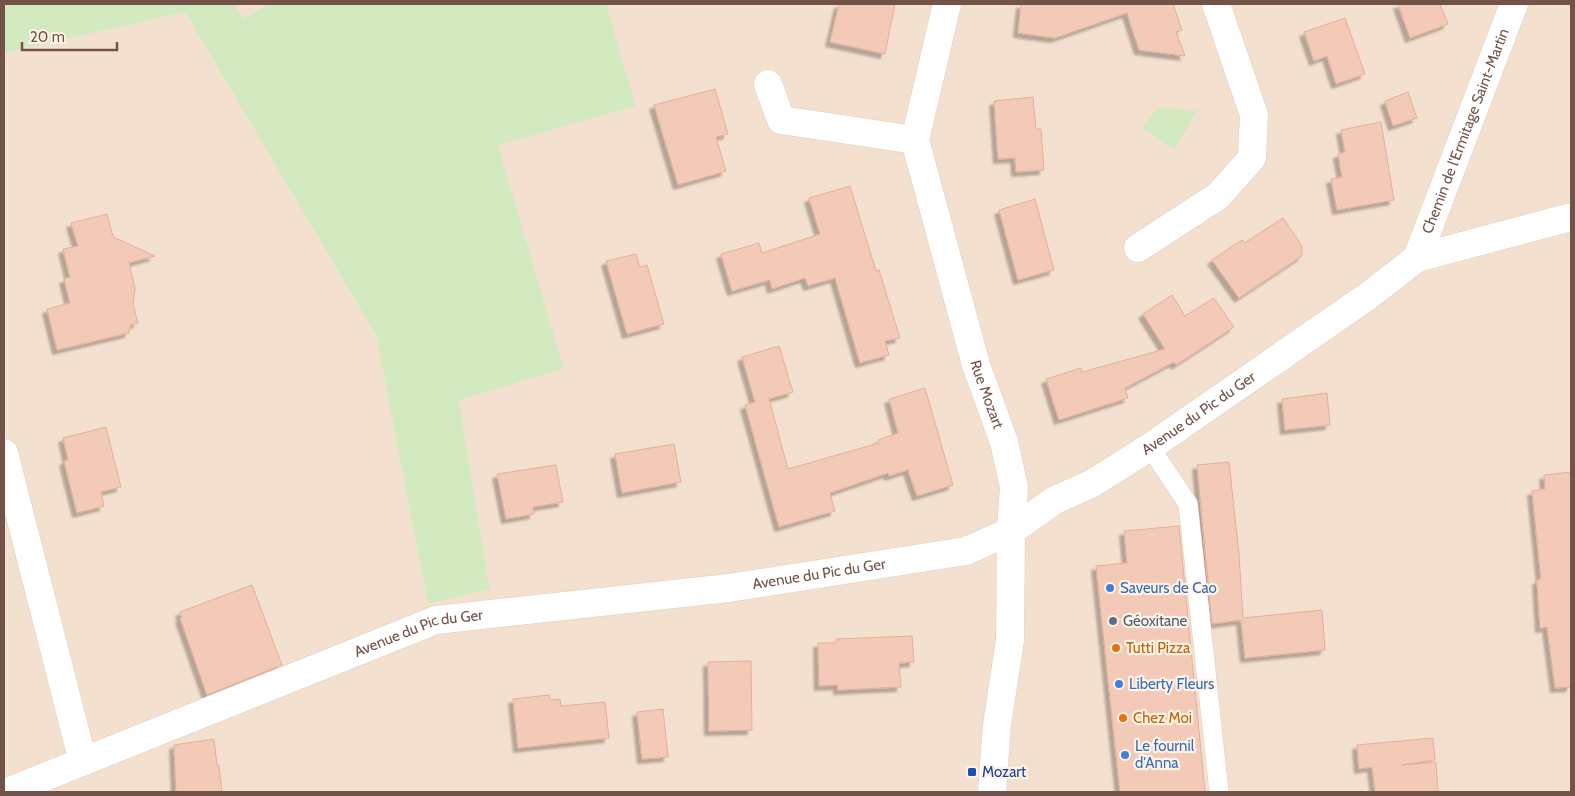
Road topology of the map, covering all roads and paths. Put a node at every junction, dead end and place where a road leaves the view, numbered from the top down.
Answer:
1 (947, 4) edge
2 (1216, 4) edge
3 (1514, 4) edge
4 (768, 84) dead end
5 (915, 140) junction
6 (1571, 217) edge
7 (1138, 248) dead end
8 (1417, 258) junction
9 (1150, 447) junction
10 (4, 453) edge
11 (1011, 531) junction
12 (83, 762) junction
13 (8, 792) edge
14 (992, 792) edge
15 (1220, 792) edge

1 - 5 street, Rue Mozart
2 - 7 street
3 - 8 street, Chemin de l'Ermitage Saint-Martin
4 - 5 street
5 - 11 street, Rue Mozart
6 - 8 street, Avenue du Pic du Ger
8 - 9 street, Avenue du Pic du Ger
9 - 11 street, Avenue du Pic du Ger
9 - 15 lane
10 - 12 street
11 - 12 street, Avenue du Pic du Ger
11 - 14 street, Rue Mozart
12 - 13 street, Avenue du Pic du Ger

